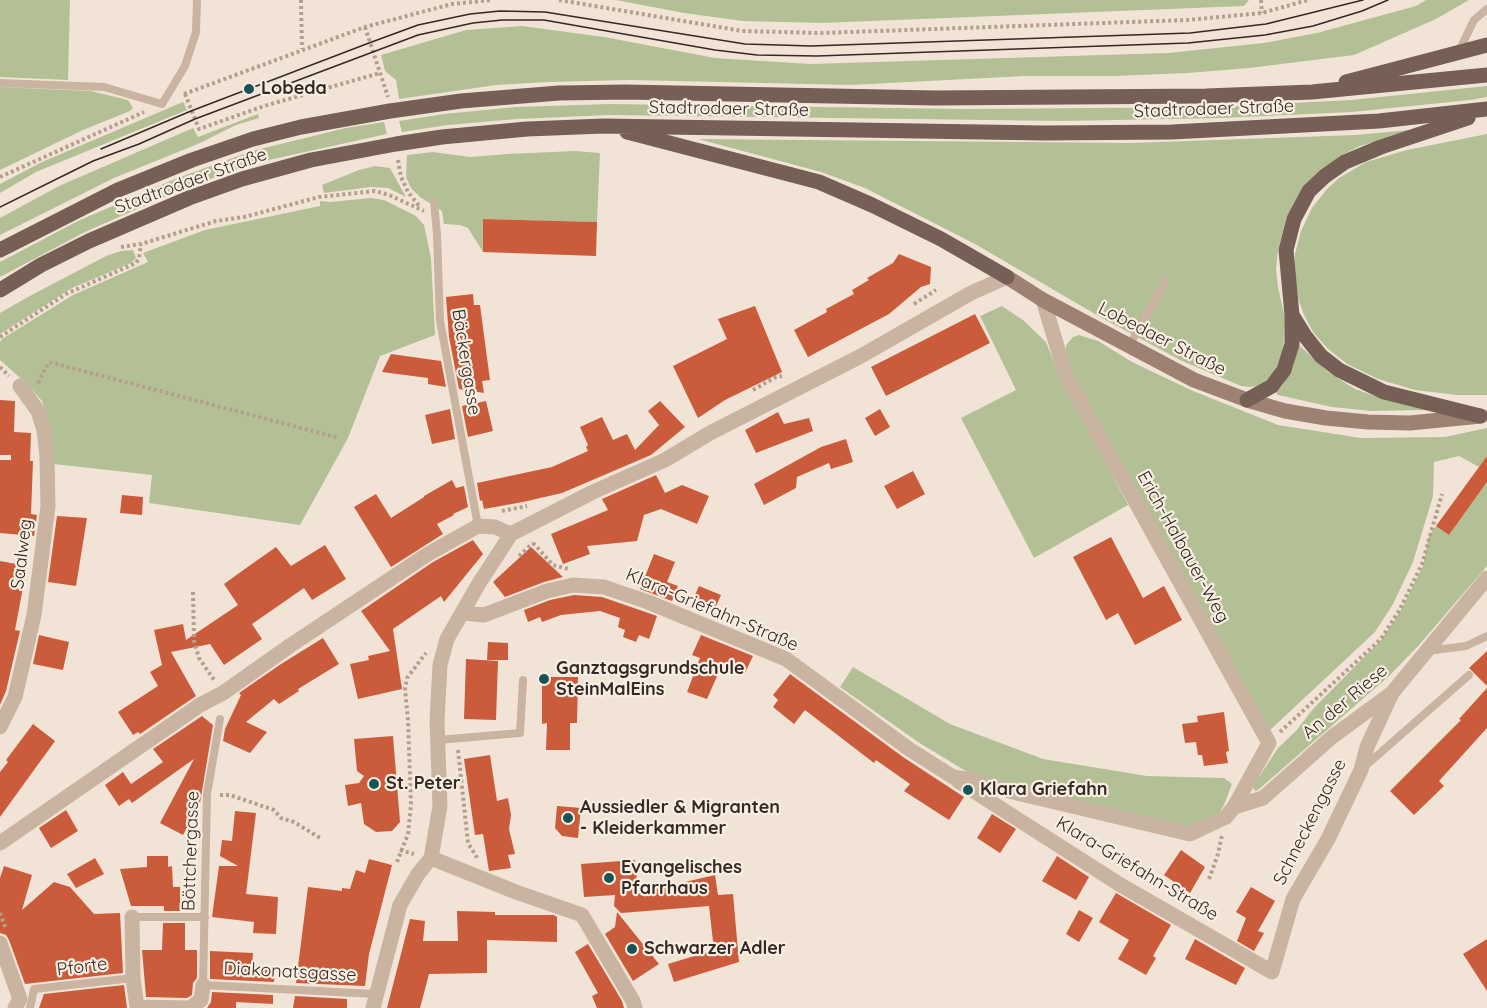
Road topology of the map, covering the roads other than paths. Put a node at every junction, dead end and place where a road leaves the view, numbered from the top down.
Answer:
1 (198, 0) edge
2 (1487, 9) edge
3 (1487, 45) edge
4 (1459, 51) junction
5 (1487, 75) edge
6 (0, 83) edge
7 (1312, 92) junction
8 (1487, 110) edge
9 (604, 126) junction
10 (434, 202) dead end
11 (0, 250) edge
12 (1007, 277) junction
13 (1166, 280) dead end
14 (0, 290) edge
15 (1043, 300) junction
16 (1292, 315) junction
17 (1129, 346) junction
18 (25, 392) road end
19 (1247, 400) junction
20 (1484, 415) edge
21 (478, 526) junction
22 (511, 534) junction
23 (1487, 578) edge
24 (463, 612) junction
25 (1487, 636) edge
26 (1426, 651) junction
27 (1469, 675) dead end
28 (523, 680) dead end
29 (1392, 693) junction
30 (220, 719) dead end
31 (0, 727) edge
32 (438, 740) junction
33 (1361, 770) junction
34 (953, 777) junction
35 (1230, 812) junction
36 (0, 843) edge
37 (430, 858) junction
38 (132, 917) joint
39 (205, 917) junction
40 (0, 944) edge
41 (1272, 972) joint
42 (133, 978) junction
43 (203, 985) junction
44 (374, 1001) edge
45 (15, 1008) edge
46 (30, 1008) edge
47 (190, 1008) edge
48 (635, 1008) edge

1 - 6 lane
2 - 4 lane
3 - 4 main road
4 - 7 main road
5 - 7 main road, Stadtrodaer Straße
7 - 11 main road, Stadtrodaer Straße
8 - 9 main road, Stadtrodaer Straße
8 - 16 main road
9 - 12 main road
9 - 14 main road, Stadtrodaer Straße
10 - 21 lane, Bäckergasse
12 - 15 main road, Lobedaer Straße
12 - 22 street
13 - 17 lane
15 - 17 main road, Lobedaer Straße
15 - 35 street, Erich-Halbauer-Weg
16 - 19 main road
16 - 20 main road
17 - 19 main road, Lobedaer Straße
18 - 31 street, Saalweg
19 - 20 main road, Lobedaer Straße
21 - 22 street
21 - 36 street
22 - 24 street
23 - 26 street, An der Riese
24 - 32 street
24 - 34 street, Klara-Griefahn-Straße
25 - 26 lane
26 - 29 street, An der Riese
27 - 33 lane
28 - 32 lane
29 - 33 street, Schneckengasse
29 - 35 street, An der Riese
30 - 39 lane, Böttchergasse
32 - 37 street
33 - 41 street, Schneckengasse
34 - 35 street, Klara-Griefahn-Straße
34 - 41 street, Klara-Griefahn-Straße
37 - 44 street
37 - 48 street
38 - 39 lane
38 - 42 street
39 - 43 lane, Böttchergasse
40 - 45 street
42 - 46 lane, Pforte
42 - 47 street
43 - 44 lane, Diakonatsgasse
43 - 47 street

